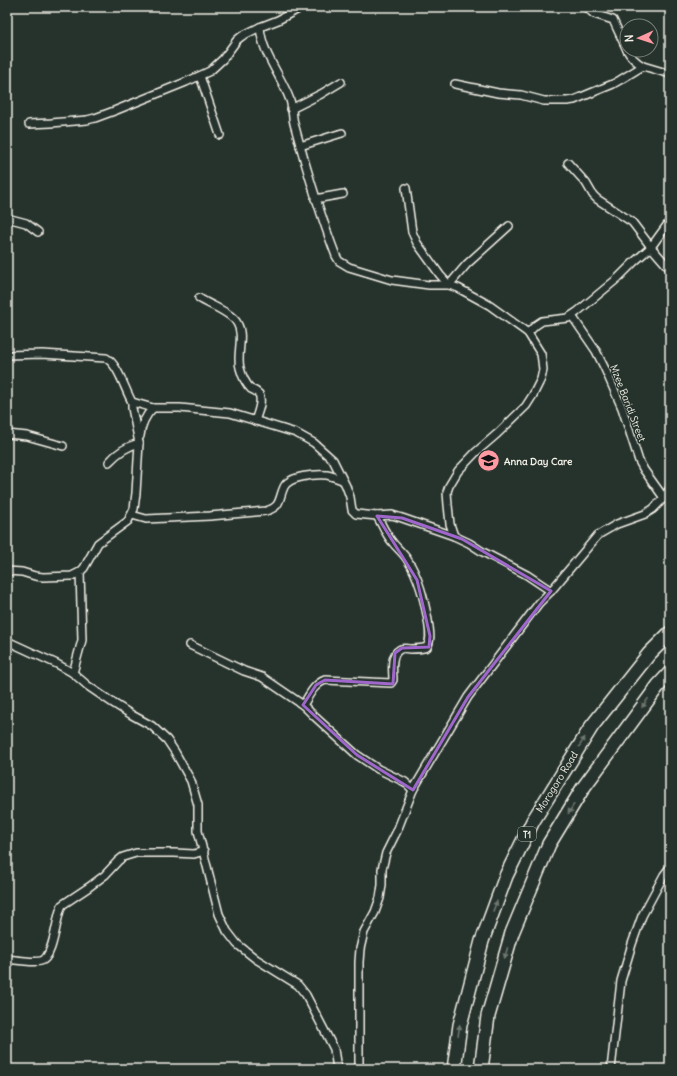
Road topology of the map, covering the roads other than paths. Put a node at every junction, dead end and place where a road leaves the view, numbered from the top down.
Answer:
1 (302, 7) edge
2 (586, 7) edge
3 (260, 27) junction
4 (619, 33) edge
5 (632, 58) edge
6 (643, 66) junction
7 (670, 74) edge
8 (200, 76) junction
9 (340, 82) dead end
10 (455, 84) dead end
11 (291, 109) junction
12 (29, 124) dead end
13 (342, 133) dead end
14 (220, 135) dead end
15 (300, 146) junction
16 (568, 163) dead end
17 (406, 188) dead end
18 (343, 194) dead end
19 (315, 199) junction
20 (7, 218) edge
21 (670, 221) edge
22 (509, 226) dead end
23 (38, 232) dead end
24 (651, 247) junction
25 (670, 269) edge
26 (449, 285) junction
27 (199, 298) dead end
28 (572, 316) junction
29 (528, 333) junction
30 (7, 355) edge
31 (132, 402) junction
32 (152, 408) junction
33 (255, 421) junction
34 (7, 434) edge
35 (139, 442) junction
36 (63, 446) dead end
37 (109, 462) dead end
38 (342, 480) junction
39 (670, 488) edge
40 (664, 498) junction
41 (132, 515) junction
42 (376, 516) junction
43 (454, 536) junction
44 (7, 571) edge
45 (80, 572) junction
46 (551, 591) junction
47 (670, 633) edge
48 (7, 641) edge
49 (190, 645) dead end
50 (73, 673) junction
51 (670, 673) edge
52 (303, 705) junction
53 (413, 790) junction
54 (204, 852) junction
55 (670, 867) edge
56 (7, 959) edge
57 (337, 1069) edge
58 (359, 1069) edge
59 (454, 1069) edge
60 (481, 1069) edge
61 (611, 1069) edge

1 - 3 street
2 - 4 street
3 - 8 street
3 - 11 street
5 - 6 street
6 - 7 street
6 - 10 street
8 - 12 street
8 - 14 street
9 - 11 street
11 - 15 street
13 - 15 street
15 - 19 street
16 - 24 street
17 - 26 street
18 - 19 street
19 - 26 street
20 - 23 street
21 - 24 street
22 - 26 street
24 - 25 street
24 - 28 street
26 - 29 street
27 - 33 street
28 - 29 street
28 - 40 street, Mzee Baridi Street
29 - 43 street
30 - 31 street
31 - 32 street
31 - 35 street
32 - 33 street
32 - 35 street
33 - 38 street
34 - 36 street
35 - 37 street
35 - 41 street
38 - 41 street
38 - 42 street
39 - 40 street
40 - 46 street
41 - 45 street
42 - 43 street
42 - 52 street
43 - 46 street
44 - 45 street
45 - 50 street
46 - 53 street
59 -> 47 highway, Morogoro Road / T1
48 - 50 street
49 - 52 street
50 - 54 street
51 -> 60 highway, T1
52 - 53 street
53 - 58 street
54 - 56 street
54 - 57 street
55 - 61 street

